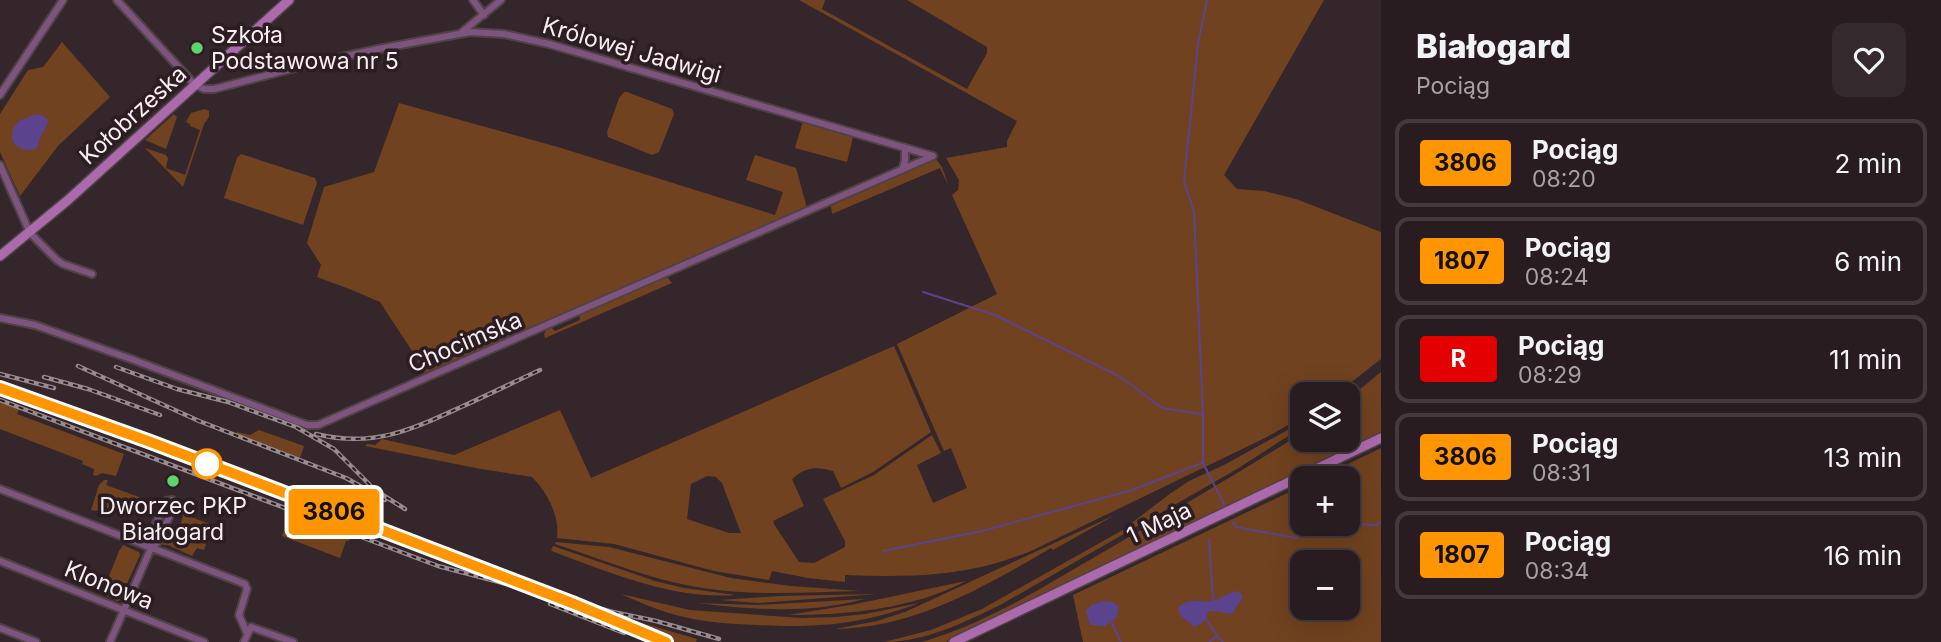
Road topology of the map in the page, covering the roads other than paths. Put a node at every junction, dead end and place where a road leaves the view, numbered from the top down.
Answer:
1 (63, 0) edge
2 (117, 0) edge
3 (289, 0) edge
4 (474, 0) edge
5 (501, 0) edge
6 (481, 17) junction
7 (480, 32) junction
8 (460, 34) junction
9 (195, 85) junction
10 (0, 95) edge
11 (905, 148) junction
12 (933, 156) joint
13 (0, 165) edge
14 (902, 170) junction
15 (30, 233) junction
16 (0, 256) edge
17 (92, 274) dead end
18 (0, 318) edge
19 (1381, 438) edge
20 (0, 489) edge
21 (149, 547) junction
22 (0, 561) edge
23 (125, 609) junction
24 (0, 628) edge
25 (248, 630) junction
26 (965, 640) edge
27 (36, 642) edge
28 (110, 642) edge
29 (204, 642) edge
30 (244, 642) edge
31 (293, 642) edge
32 (954, 642) edge

1 - 10 street
2 - 9 street
3 - 9 street, Kołobrzeska
4 - 6 street
5 - 6 street
6 - 7 street
6 - 8 street
7 - 8 street, Królowej Jadwigi
7 - 11 street, Królowej Jadwigi
8 - 9 street, Królowej Jadwigi
9 - 15 street, Kołobrzeska
11 - 12 street, Królowej Jadwigi
11 - 14 street
12 - 14 street, Chocimska
13 - 15 street
14 - 18 street, Chocimska
15 - 16 street, Kołobrzeska
15 - 17 street
19 - 26 street, 1 Maja
20 - 21 street
21 - 21 street
21 - 23 street
21 - 25 street
22 - 23 street, Klonowa
23 - 28 street
23 - 29 street, Klonowa
24 - 27 street
25 - 30 street
25 - 31 street
26 - 32 street, 1 Maja

